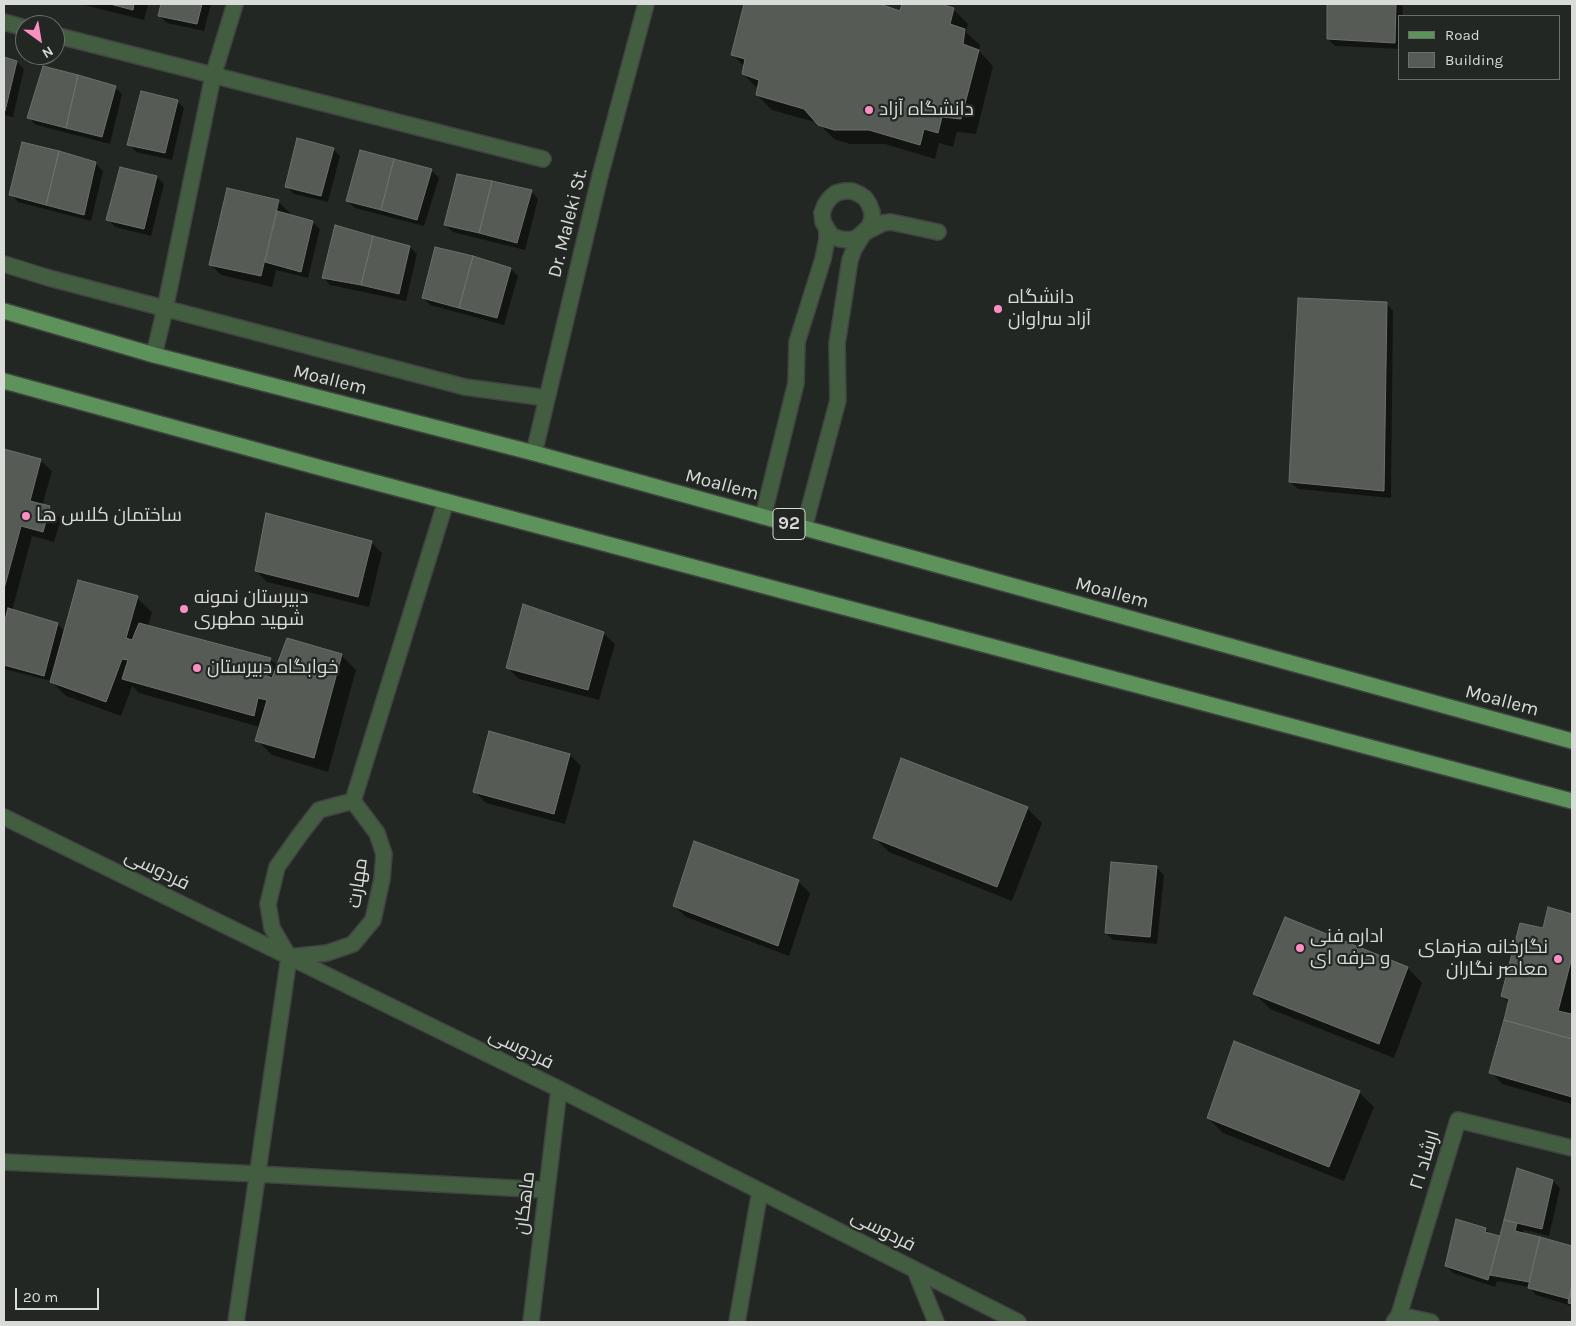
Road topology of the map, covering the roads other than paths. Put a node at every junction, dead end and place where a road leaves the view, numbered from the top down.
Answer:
1 (235, 4) edge
2 (646, 4) edge
3 (65, 38) edge
4 (213, 76) junction
5 (543, 159) dead end
6 (870, 204) junction
7 (891, 222) junction
8 (827, 229) junction
9 (938, 232) dead end
10 (864, 233) junction
11 (4, 264) edge
12 (165, 309) junction
13 (4, 311) edge
14 (154, 355) junction
15 (4, 381) edge
16 (547, 398) junction
17 (534, 453) junction
18 (446, 501) junction
19 (763, 517) junction
20 (804, 528) junction
21 (1572, 741) edge
22 (353, 801) junction
23 (1572, 801) edge
24 (4, 817) edge
25 (289, 957) junction
26 (559, 1089) junction
27 (1572, 1148) edge
28 (4, 1162) edge
29 (258, 1174) junction
30 (547, 1190) junction
31 (760, 1192) junction
32 (915, 1270) junction
33 (1396, 1319) edge
34 (236, 1322) edge
35 (531, 1322) edge
36 (737, 1322) edge
37 (936, 1322) edge
38 (1018, 1322) edge
39 (1431, 1322) edge

1 - 4 street
2 - 16 street, Dr. Maleki St.
3 - 4 street
4 - 5 street
4 - 12 street
6 - 7 street
6 - 8 street
6 - 10 street
7 - 9 street
7 - 10 street
8 - 10 street
8 - 19 street
10 - 20 street
11 - 12 street
12 - 14 street
12 - 16 street
13 - 14 main road, Moallem / 92
14 - 17 main road, Moallem / 92
15 - 18 main road
16 - 17 street, Dr. Maleki St.
17 - 19 main road, Moallem / 92
18 - 22 street
18 - 23 main road
19 - 20 main road, Moallem / 92
20 - 21 main road, Moallem / 92
22 - 25 street
22 - 25 street, مهارت
24 - 25 street, فردوسی
25 - 26 street, فردوسی
25 - 29 street
26 - 30 street, ماهکان
26 - 31 street, فردوسی
27 - 33 street, ارشاد ۲۱
28 - 29 street
29 - 30 street
29 - 34 street
30 - 35 street, ماهکان
31 - 32 street, فردوسی
31 - 36 street
32 - 37 street
32 - 38 street, فردوسی
33 - 39 street

